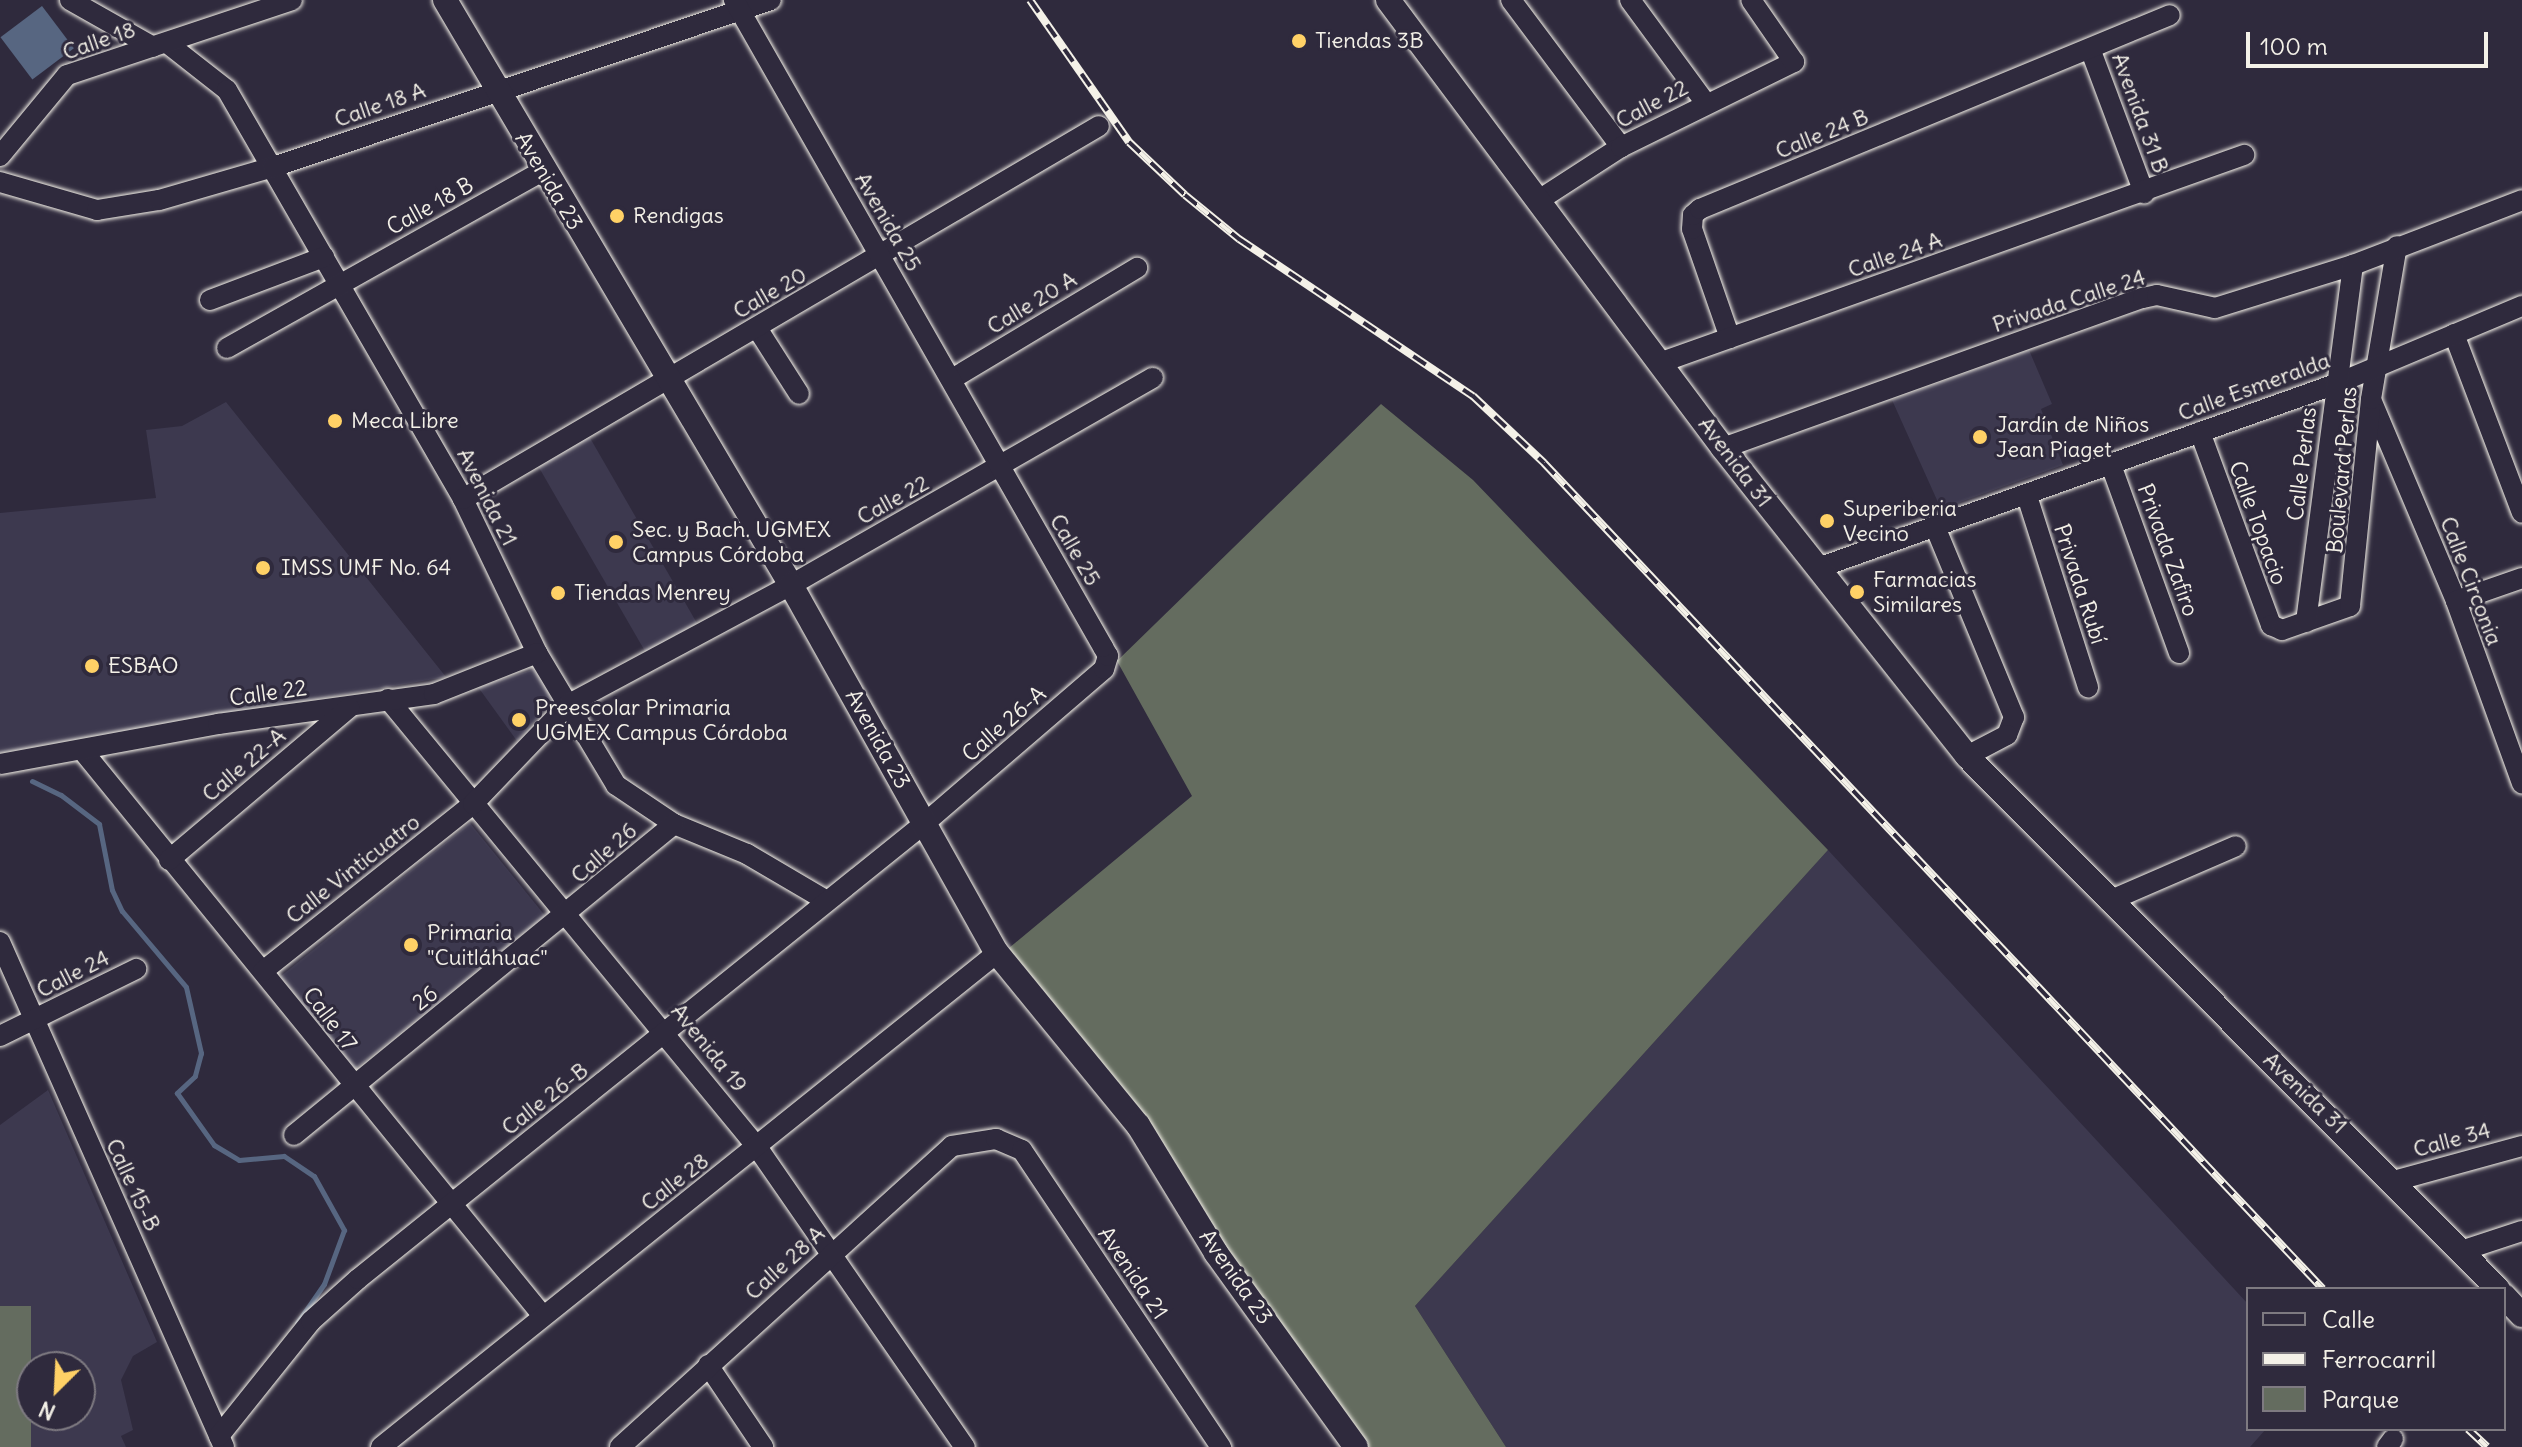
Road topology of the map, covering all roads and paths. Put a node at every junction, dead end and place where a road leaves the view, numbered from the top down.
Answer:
1 (70, 0) edge
2 (292, 0) edge
3 (445, 0) edge
4 (771, 0) edge
5 (1388, 0) edge
6 (1511, 0) edge
7 (1630, 0) edge
8 (1751, 0) edge
9 (737, 5) edge
10 (2170, 15) dead end
11 (160, 45) junction
12 (2091, 51) junction
13 (495, 91) junction
14 (1705, 102) junction
15 (1099, 126) dead end
16 (1621, 147) junction
17 (2244, 155) dead end
18 (0, 156) edge
19 (273, 167) junction
20 (543, 171) junction
21 (0, 182) edge
22 (2144, 193) junction
23 (1539, 200) junction
24 (2522, 200) edge
25 (2397, 246) junction
26 (324, 257) junction
27 (880, 257) junction
28 (2353, 265) junction
29 (1137, 268) dead end
30 (340, 284) junction
31 (210, 300) dead end
32 (2522, 306) edge
33 (757, 328) junction
34 (2454, 334) junction
35 (1730, 338) junction
36 (227, 348) dead end
37 (1662, 362) junction
38 (2376, 367) junction
39 (669, 378) junction
40 (1153, 378) dead end
41 (952, 379) junction
42 (2336, 384) junction
43 (799, 394) dead end
44 (2371, 399) junction
45 (2200, 432) junction
46 (1723, 448) junction
47 (2111, 465) junction
48 (1000, 467) junction
49 (2027, 496) junction
50 (463, 499) junction
51 (2522, 513) edge
52 (1936, 529) junction
53 (1818, 568) junction
54 (2522, 578) edge
55 (791, 585) junction
56 (2456, 601) junction
57 (2306, 622) junction
58 (537, 653) junction
59 (2179, 653) dead end
60 (1108, 656) joint
61 (2088, 687) dead end
62 (388, 699) junction
63 (569, 704) junction
64 (350, 707) junction
65 (82, 750) junction
66 (1967, 756) junction
67 (2517, 759) edge
68 (0, 764) edge
69 (2522, 783) edge
70 (473, 804) junction
71 (925, 823) junction
72 (674, 824) junction
73 (2236, 846) dead end
74 (169, 860) junction
75 (827, 901) junction
76 (2109, 901) junction
77 (566, 918) junction
78 (0, 942) edge
79 (997, 953) junction
80 (136, 969) dead end
81 (263, 971) junction
82 (32, 1021) junction
83 (668, 1033) junction
84 (0, 1036) edge
85 (351, 1086) junction
86 (294, 1135) dead end
87 (996, 1139) joint
88 (2522, 1146) edge
89 (757, 1147) junction
90 (2394, 1181) junction
91 (453, 1203) junction
92 (2522, 1231) edge
93 (2461, 1251) junction
94 (834, 1253) junction
95 (2496, 1287) edge
96 (2506, 1298) edge
97 (2522, 1315) edge
98 (543, 1316) junction
99 (708, 1365) junction
100 (222, 1442) edge
101 (381, 1447) edge
102 (620, 1447) edge
103 (763, 1447) edge
104 (965, 1447) edge
105 (1221, 1447) edge
106 (1356, 1447) edge

1 - 11 street, Avenida 21
2 - 11 street, Calle 18
3 - 13 street, Avenida 23
4 - 9 street, Calle 18 A
5 - 23 street, Avenida 31
6 - 16 street
7 - 14 street
8 - 14 street, Calle 22
9 - 13 street, Calle 18 A
9 - 27 street, Avenida 25
10 - 12 street
11 - 18 street, Calle 18
11 - 19 street, Avenida 21
12 - 22 street, Avenida 31 B
12 - 35 street, Calle 24 B
13 - 19 street, Calle 18 A
13 - 20 street, Avenida 23
14 - 16 street, Calle 22
15 - 27 street, Calle 20
16 - 23 street, Calle 22
17 - 22 street, Calle 24 A
19 - 21 street, Calle 18 A
19 - 26 street, Avenida 21
20 - 30 street, Calle 18 B
20 - 39 street, Avenida 23
22 - 35 street, Calle 24 A
23 - 37 street, Avenida 31
24 - 25 street, Privada Calle 24
25 - 28 street, Privada Calle 24
25 - 38 street, Boulevard Perlas
26 - 30 street, Avenida 21
26 - 31 street
27 - 33 street, Calle 20
27 - 41 street, Avenida 25
28 - 42 street, Calle Perlas
28 - 46 street, Privada Calle 24
29 - 41 street, Calle 20 A
30 - 36 street, Calle 18 B
30 - 50 street, Avenida 21
32 - 34 street, Calle Esmeralda
33 - 39 street, Calle 20
33 - 43 street
34 - 38 street, Calle Esmeralda
34 - 51 street
35 - 37 street, Calle 24 A
37 - 46 street, Avenida 31
38 - 42 street, Calle Esmeralda
38 - 44 street, Boulevard Perlas
39 - 50 street, Calle 20
39 - 55 street, Avenida 23
40 - 48 street, Calle 22
41 - 48 street, Avenida 25
42 - 45 street, Calle Esmeralda
42 - 57 street, Calle Perlas
44 - 56 street, Calle Circonia
44 - 57 street, Boulevard Perlas
45 - 47 street, Calle Esmeralda
45 - 57 street, Calle Topacio
46 - 53 street, Avenida 31
47 - 49 street, Calle Esmeralda
47 - 59 street, Privada Zafiro
48 - 55 street, Calle 22
48 - 60 street, Calle 25
49 - 52 street, Calle Esmeralda
49 - 61 street, Privada Rubí
50 - 58 street, Avenida 21
52 - 53 street, Calle Esmeralda
52 - 66 street
53 - 66 street, Avenida 31
54 - 56 street
55 - 63 street, Calle 22
55 - 71 street, Avenida 23
56 - 67 street, Calle Circonia
58 - 62 street, Calle 22
58 - 63 street, Avenida 21
60 - 71 street, Calle 26-A
62 - 64 street, Calle 22
62 - 70 street, Avenida 19
63 - 70 street
63 - 72 street, Avenida 21
64 - 65 street, Calle 22
64 - 74 street, Calle 22-A
65 - 68 street, Calle 22
65 - 74 street, Calle 17
66 - 76 street, Avenida 31
67 - 69 street, Calle Circonia
70 - 77 street, Avenida 19
70 - 81 street, Calle Vinticuatro
71 - 75 street, Calle 26-B
71 - 79 street, Avenida 23
72 - 75 street, Avenida 21
72 - 77 street, Calle 26
73 - 76 street
74 - 81 street, Calle 17
75 - 83 street, Calle 26-B
76 - 90 street, Avenida 31
77 - 83 street, Avenida 19
77 - 85 street, 26
78 - 82 street, Calle 15-B
79 - 89 street, Calle 28
79 - 106 street, Avenida 23
80 - 82 street, Calle 24
81 - 85 street, Calle 17
82 - 84 street, Calle 24
82 - 100 street, Calle 15-B
83 - 89 street, Avenida 19
83 - 91 street, Calle 26-B
85 - 86 street, 26
85 - 91 street, Calle 17
87 - 94 street, Calle 28 A
87 - 105 street, Avenida 21
88 - 90 street, Calle 34
89 - 94 street, Avenida 19
89 - 98 street, Calle 28
90 - 93 street, Avenida 31
91 - 98 street, Calle 17
91 - 100 street, Calle 26-B
92 - 93 street
93 - 95 street, Avenida 31
94 - 99 street, Calle 28 A
94 - 104 street, Avenida 19
96 - 97 street
98 - 101 street, Calle 28
99 - 102 street, Calle 28 A
99 - 103 street

